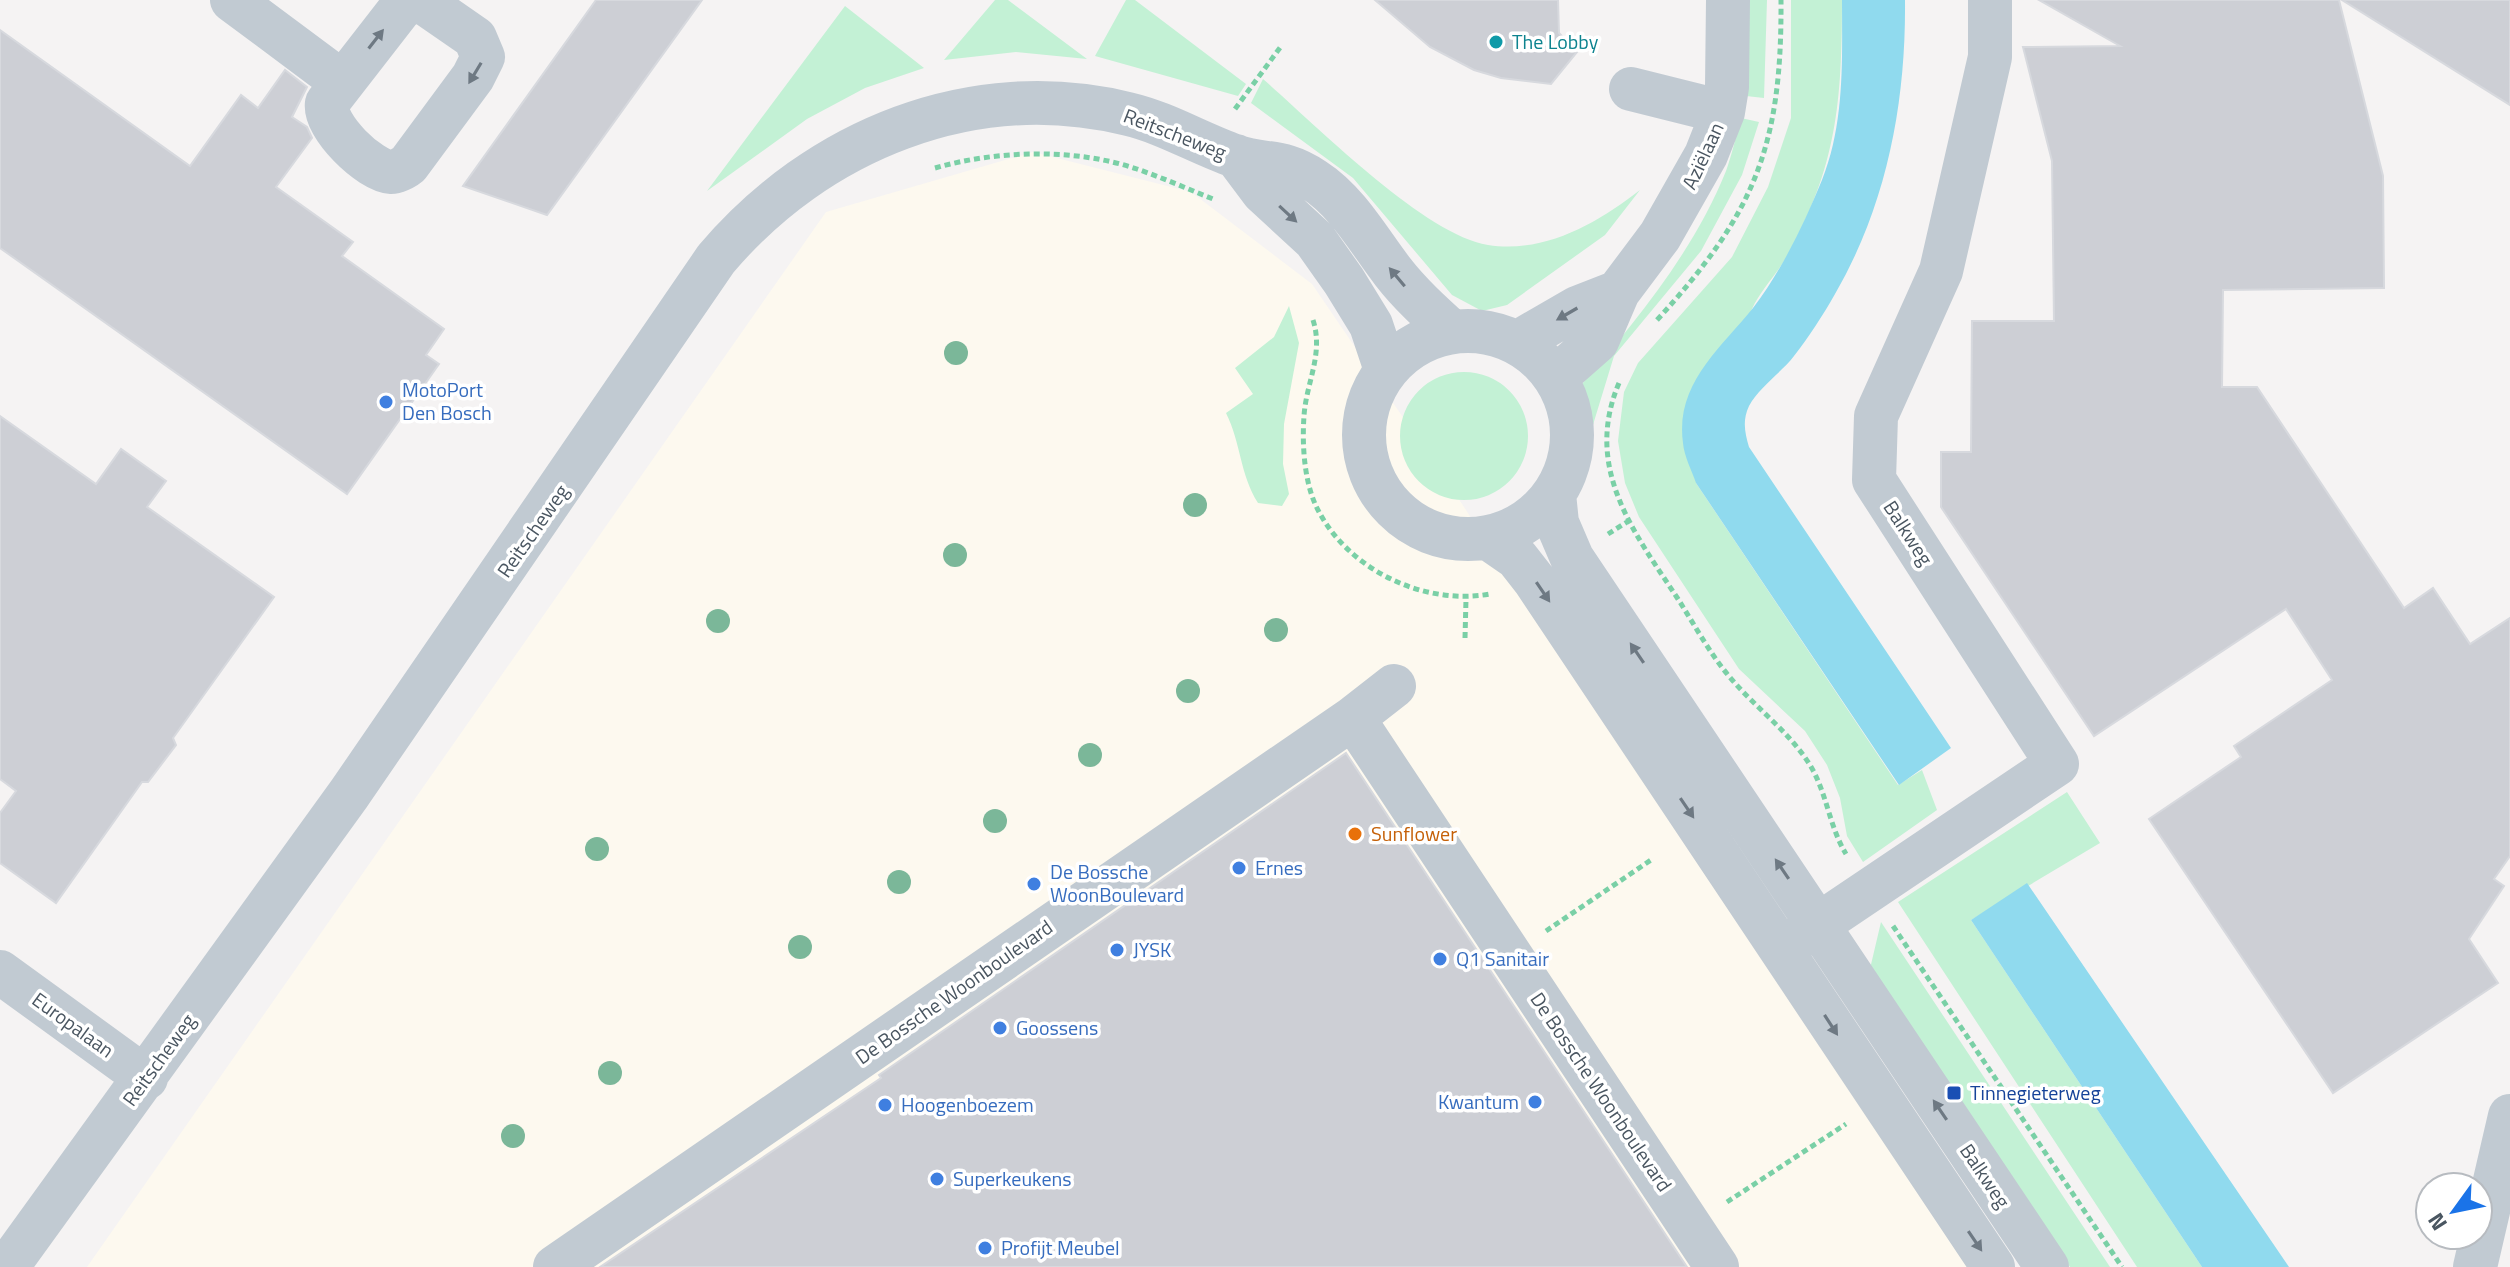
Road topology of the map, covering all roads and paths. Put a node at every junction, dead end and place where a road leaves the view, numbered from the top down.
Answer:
1 (232, 0) edge
2 (413, 0) edge
3 (420, 0) edge
4 (1728, 0) edge
5 (1990, 0) edge
6 (1282, 45) dead end
7 (342, 82) junction
8 (1631, 89) dead end
9 (1723, 112) junction
10 (1223, 150) junction
11 (927, 170) dead end
12 (1224, 207) dead end
13 (1618, 292) junction
14 (1310, 311) dead end
15 (1452, 332) junction
16 (1520, 341) junction
17 (1386, 370) junction
18 (1555, 378) junction
19 (1554, 494) junction
20 (1627, 522) dead end
21 (1488, 538) junction
22 (1572, 558) junction
23 (1535, 581) junction
24 (1466, 598) junction
25 (1465, 638) dead end
26 (1394, 686) dead end
27 (1353, 718) junction
28 (1651, 860) dead end
29 (1819, 924) junction
30 (1782, 949) junction
31 (1510, 955) junction
32 (0, 972) edge
33 (146, 1078) junction
34 (1880, 1101) junction
35 (2510, 1116) edge
36 (1690, 1227) junction
37 (7, 1267) edge
38 (555, 1267) edge
39 (1717, 1267) edge
40 (1993, 1267) edge
41 (2047, 1267) edge
42 (2475, 1267) edge

1 - 7 street
7 -> 2 street
3 -> 7 street
4 - 9 street, Aziëlaan
5 - 29 street, Balkweg
6 - 10 path
8 - 9 street
9 - 13 street, Aziëlaan
15 -> 10 street, Reitscheweg
10 -> 17 street, Reitscheweg
10 - 33 street, Reitscheweg
11 - 12 path
13 -> 16 street, Aziëlaan
13 - 18 street, Aziëlaan
14 - 24 path
15 - 16 street
15 - 17 street
16 - 18 street
17 - 21 street
18 - 19 street
19 - 21 street
19 - 22 street, Balkweg
20 - 22 path
21 - 23 street
29 -> 22 street, Balkweg
23 - 24 path
23 -> 30 street
24 - 25 path
26 - 27 street, De Bossche Woonboulevard
27 - 31 street, De Bossche Woonboulevard
27 - 38 street, De Bossche Woonboulevard
28 - 31 path
29 - 30 street, Balkweg
41 -> 29 street, Balkweg
30 -> 34 street
31 - 36 street, De Bossche Woonboulevard
32 - 33 street, Europalaan
33 - 37 street, Reitscheweg
34 - 36 path
34 -> 40 street
35 - 42 street
36 - 39 street, De Bossche Woonboulevard

